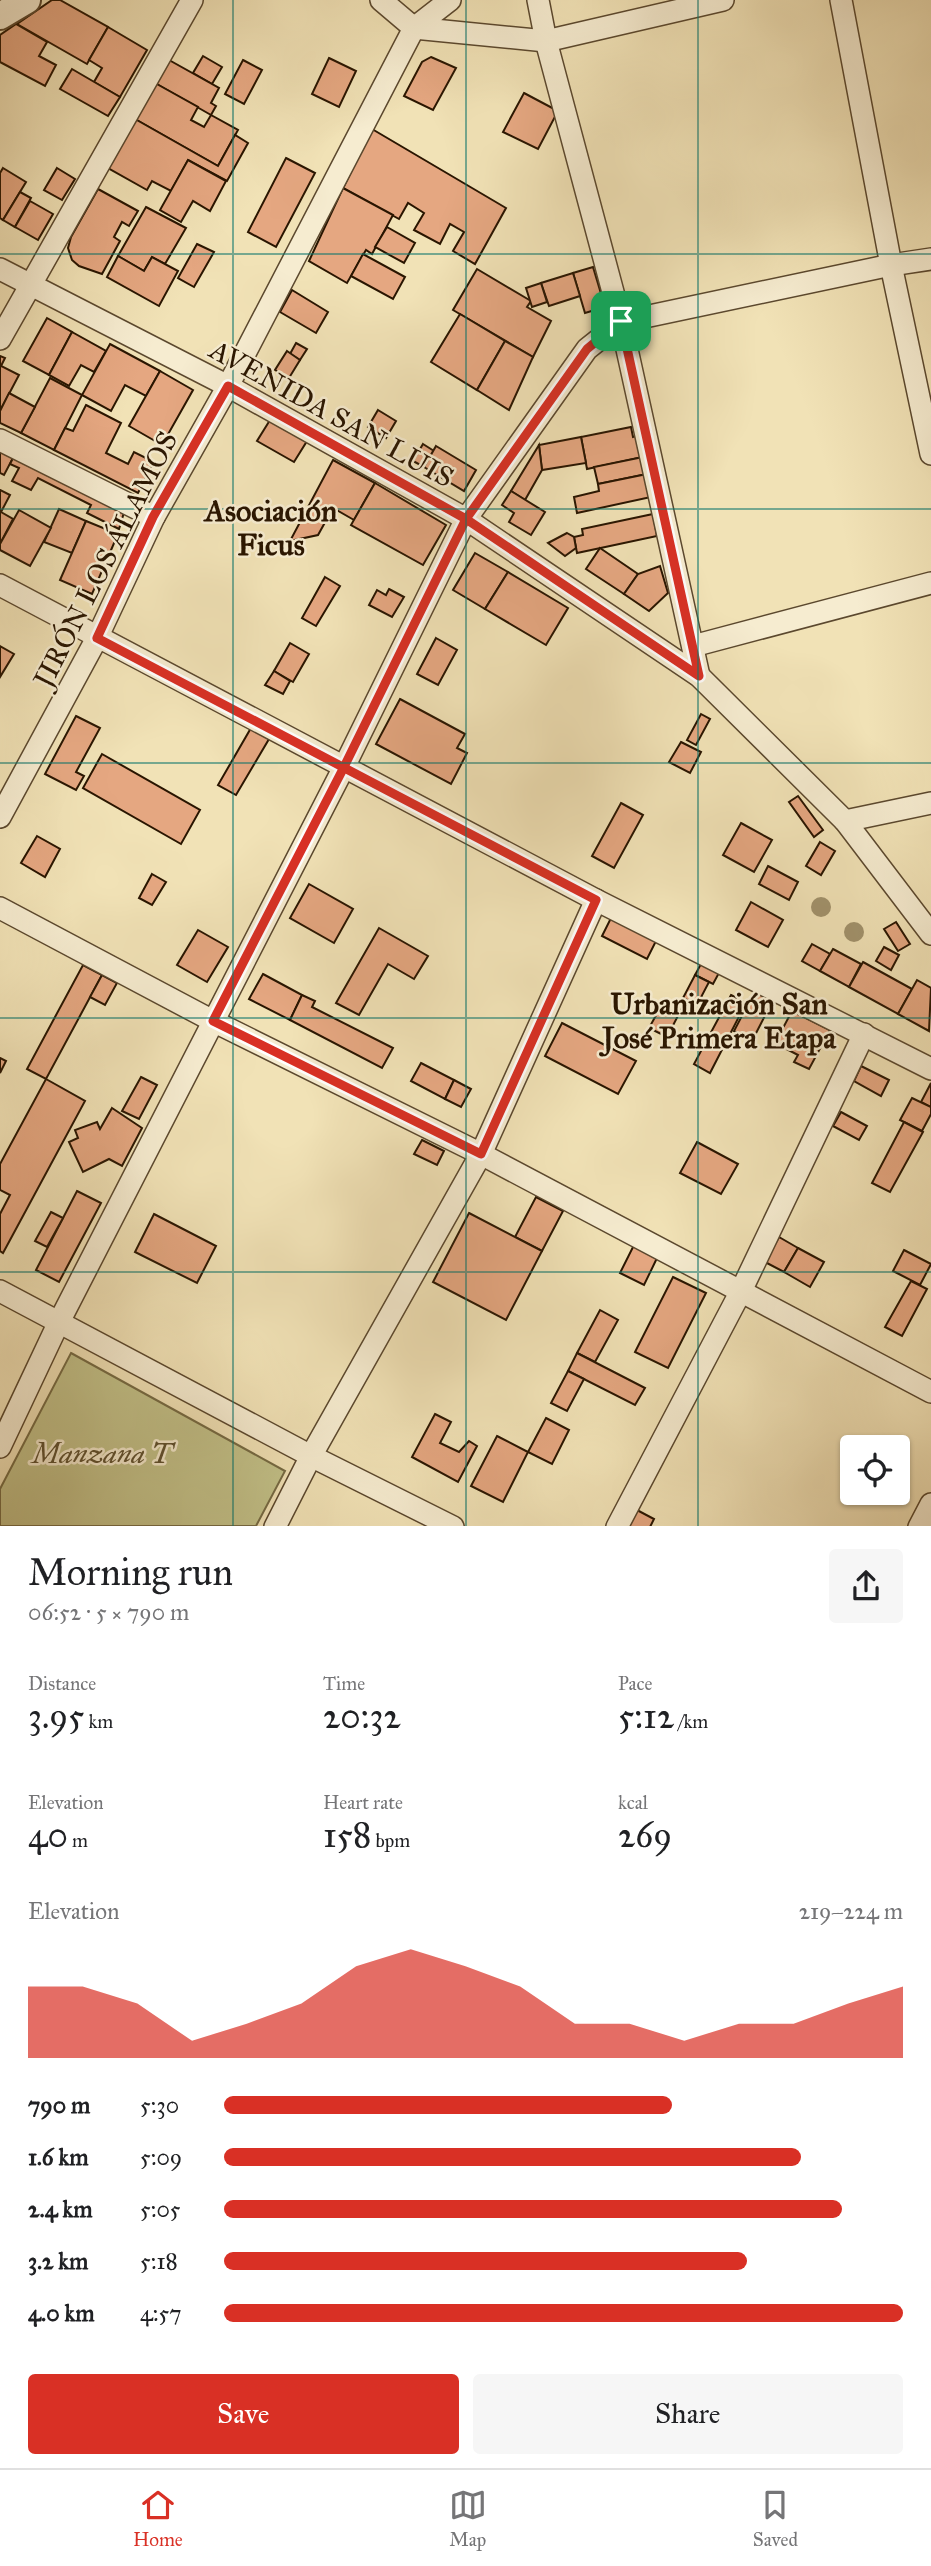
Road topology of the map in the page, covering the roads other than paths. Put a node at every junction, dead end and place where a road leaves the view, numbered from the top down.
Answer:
1 (27, 0) edge
2 (192, 0) edge
3 (381, 0) edge
4 (450, 0) edge
5 (538, 0) edge
6 (723, 0) edge
7 (841, 0) edge
8 (0, 16) edge
9 (414, 28) junction
10 (546, 41) junction
11 (931, 259) edge
12 (891, 265) junction
13 (0, 269) edge
14 (32, 285) junction
15 (621, 321) junction
16 (0, 339) edge
17 (228, 386) junction
18 (0, 440) edge
19 (931, 454) edge
20 (153, 517) junction
21 (466, 519) junction
22 (931, 583) edge
23 (0, 585) edge
24 (97, 638) junction
25 (693, 646) junction
26 (699, 676) junction
27 (343, 769) junction
28 (931, 803) edge
29 (0, 817) edge
30 (845, 821) junction
31 (596, 900) junction
32 (0, 908) edge
33 (931, 934) edge
34 (213, 1021) junction
35 (864, 1034) junction
36 (931, 1069) edge
37 (481, 1154) junction
38 (741, 1291) junction
39 (0, 1292) edge
40 (58, 1324) junction
41 (931, 1392) edge
42 (0, 1447) edge
43 (312, 1456) junction
44 (931, 1504) edge
45 (276, 1526) edge
46 (451, 1526) edge
47 (618, 1526) edge
48 (920, 1526) edge

1 - 8 street
2 - 14 street
3 - 9 street
4 - 9 street
5 - 10 street
6 - 10 street
7 - 12 street
9 - 10 street
9 - 17 street, JIRÓN LOS ÁLAMOS
10 - 15 street
11 - 12 street
12 - 15 street
12 - 19 street
13 - 14 street, AVENIDA SAN LUIS
14 - 16 street
14 - 17 street, AVENIDA SAN LUIS
15 - 21 street
15 - 25 street
17 - 20 street, JIRÓN LOS ÁLAMOS
17 - 21 street, AVENIDA SAN LUIS
18 - 20 street
20 - 24 street, JIRÓN LOS ÁLAMOS
21 - 26 street, AVENIDA SAN LUIS
21 - 27 street
22 - 25 street
23 - 24 street
24 - 27 street
24 - 29 street, JIRÓN LOS ÁLAMOS
25 - 26 street
26 - 30 street, AVENIDA SAN LUIS
27 - 31 street
27 - 34 street
28 - 30 street
30 - 33 street, AVENIDA SAN LUIS
31 - 35 street
31 - 37 street
32 - 34 street
34 - 37 street
34 - 40 street
35 - 36 street
35 - 38 street
37 - 38 street
37 - 43 street
38 - 41 street
38 - 47 street
39 - 40 street
40 - 42 street
40 - 43 street
43 - 45 street
43 - 46 street
44 - 48 street

